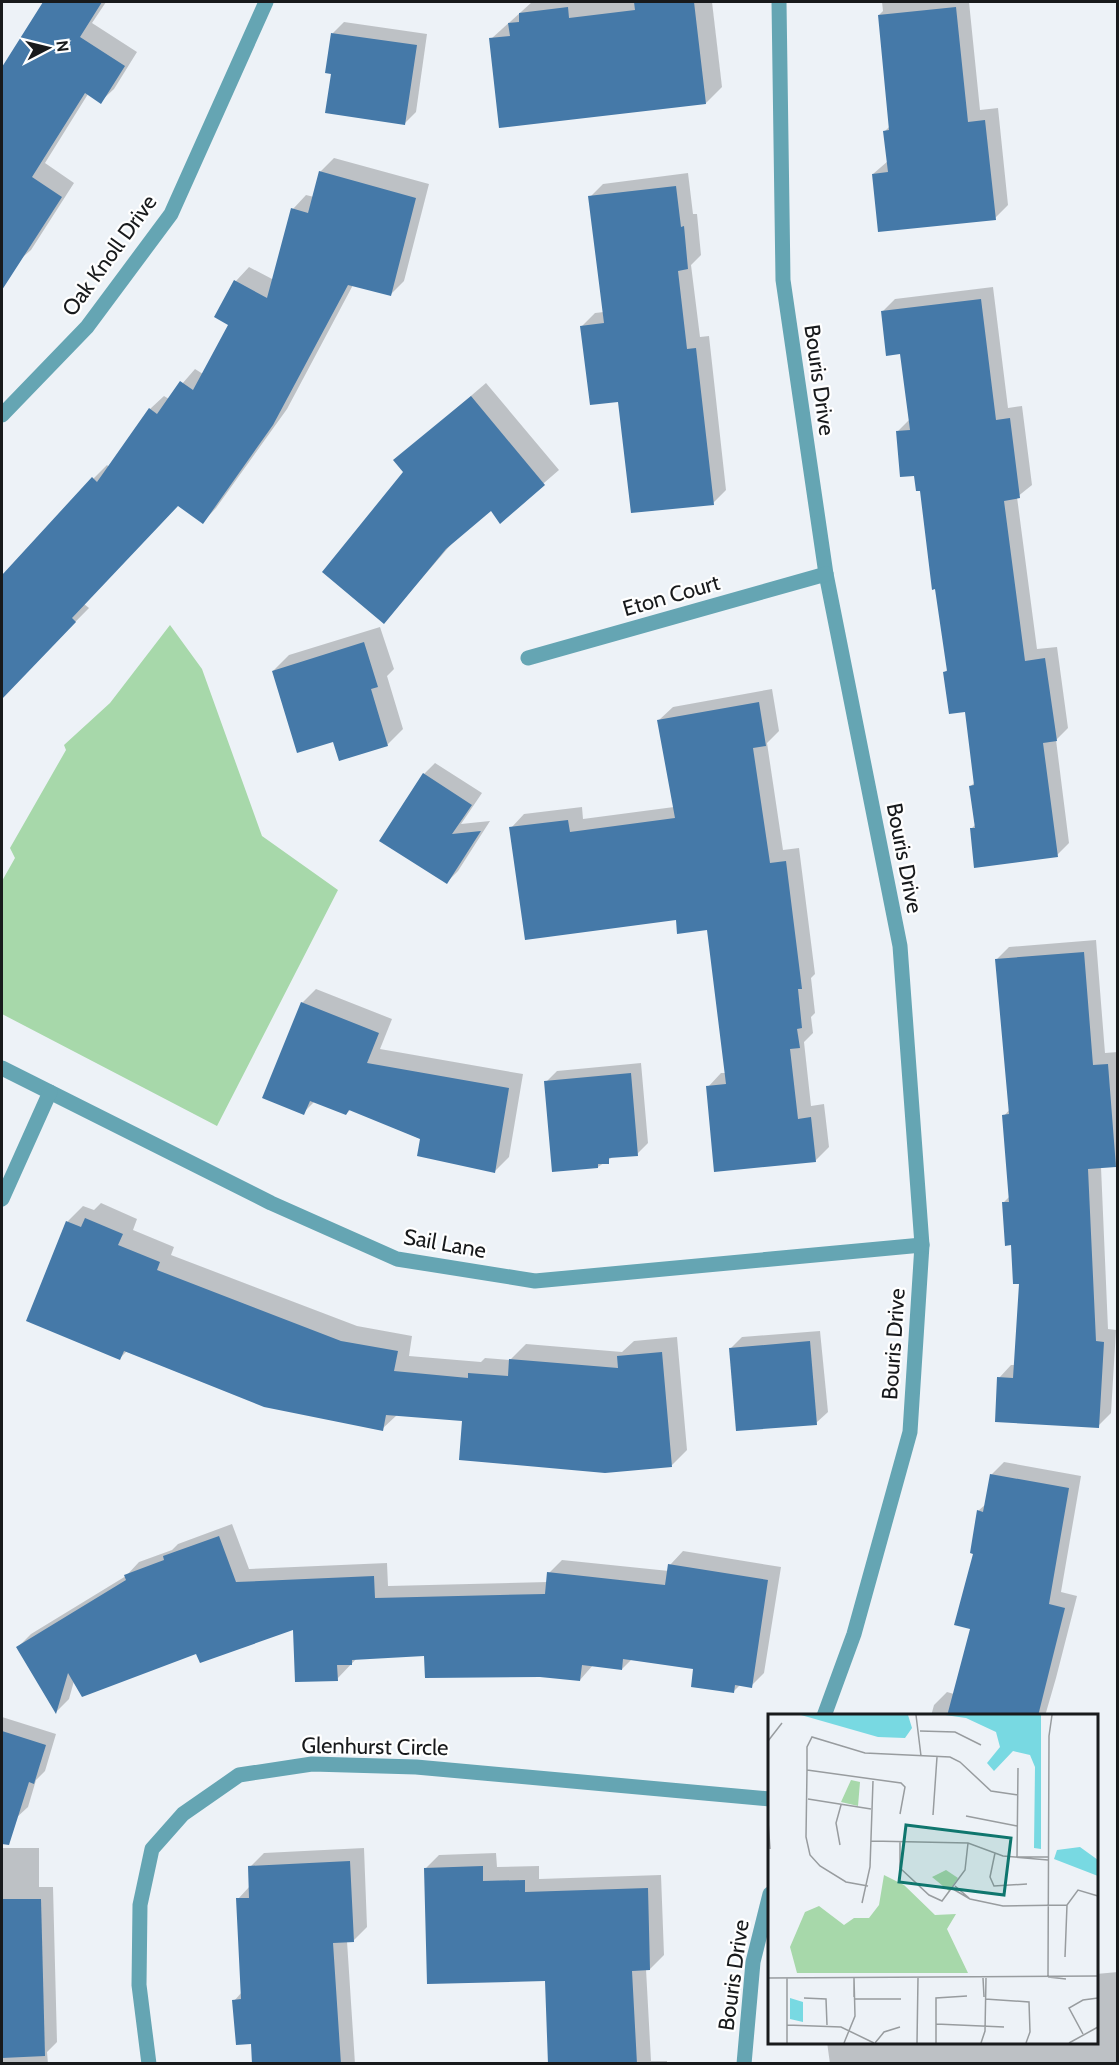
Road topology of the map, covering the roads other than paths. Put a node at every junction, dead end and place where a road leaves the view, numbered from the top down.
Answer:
1 (266, 2) edge
2 (779, 2) edge
3 (2, 416) edge
4 (826, 574) junction
5 (528, 658) dead end
6 (2, 1068) edge
7 (50, 1092) junction
8 (2, 1199) edge
9 (922, 1245) junction
10 (825, 1714) edge
11 (768, 1799) edge
12 (768, 1902) edge
13 (149, 2064) edge
14 (744, 2064) edge

1 - 3 street, Oak Knoll Drive
2 - 4 street, Bouris Drive
4 - 5 street, Eton Court
4 - 9 street, Bouris Drive
6 - 7 street, Sail Lane
7 - 8 street
7 - 9 street, Sail Lane
9 - 10 street, Bouris Drive
11 - 13 street, Glenhurst Circle
12 - 14 street, Bouris Drive

